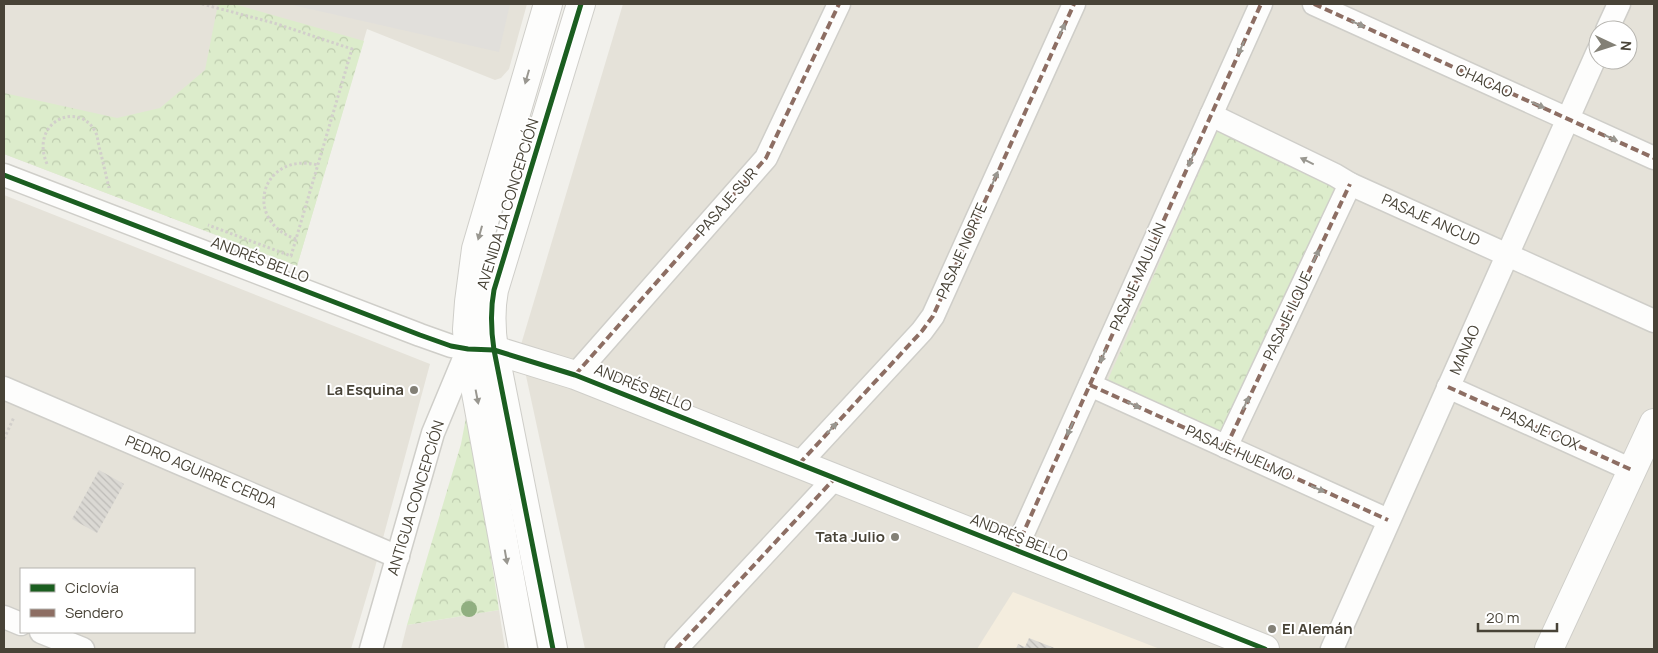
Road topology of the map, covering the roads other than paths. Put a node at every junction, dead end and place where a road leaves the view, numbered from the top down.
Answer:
1 (548, 4) edge
2 (581, 4) edge
3 (839, 4) edge
4 (1074, 4) edge
5 (1261, 4) edge
6 (1314, 4) edge
7 (1619, 4) edge
8 (1612, 20) edge
9 (1590, 70) edge
10 (1211, 115) junction
11 (1568, 119) junction
12 (1654, 158) edge
13 (4, 176) edge
14 (1350, 184) junction
15 (1507, 254) junction
16 (1654, 321) edge
17 (481, 350) junction
18 (575, 374) junction
19 (1090, 385) junction
20 (1448, 387) junction
21 (4, 388) edge
22 (1654, 423) edge
23 (1226, 447) junction
24 (799, 464) junction
25 (1632, 470) junction
26 (835, 478) junction
27 (1388, 520) junction
28 (1016, 550) junction
29 (398, 557) junction
30 (4, 617) edge
31 (20, 624) edge
32 (43, 633) edge
33 (83, 649) edge
34 (371, 649) edge
35 (523, 649) edge
36 (553, 649) edge
37 (676, 649) edge
38 (1265, 649) edge
39 (1332, 649) edge
40 (1549, 649) edge

1 -> 17 street, AVENIDA LA CONCEPCIÓN
2 - 17 street, AVENIDA LA CONCEPCIÓN
3 - 18 street, PASAJE SUR
24 -> 4 street, PASAJE NORTE
5 -> 10 street, PASAJE MAULLÍN
6 -> 11 street, CHACAO
7 - 8 street
9 - 11 street, MANAO
14 -> 10 street, PASAJE ANCUD
10 -> 19 street, PASAJE MAULLÍN
11 -> 12 street, CHACAO
11 - 15 street, MANAO
13 - 17 street, ANDRÉS BELLO
14 - 15 street, PASAJE ANCUD
23 -> 14 street, PASAJE ILQUE
15 - 16 street, PASAJE ANCUD
15 - 20 street, MANAO
17 - 18 street, ANDRÉS BELLO
17 - 29 street, ANTIGUA CONCEPCIÓN
17 -> 35 street, AVENIDA LA CONCEPCIÓN
17 - 36 street, AVENIDA LA CONCEPCIÓN
18 - 24 street, ANDRÉS BELLO
19 -> 23 street, PASAJE HUELMO
19 -> 28 street, PASAJE MAULLÍN
20 - 25 street, PASAJE COX
20 - 27 street, MANAO
21 - 29 street, PEDRO AGUIRRE CERDA
22 - 25 street
23 -> 27 street, PASAJE HUELMO
24 - 26 street, ANDRÉS BELLO
25 - 40 street
26 - 28 street, ANDRÉS BELLO
26 - 37 street
27 - 39 street, MANAO
28 - 38 street, ANDRÉS BELLO
29 - 34 street, ANTIGUA CONCEPCIÓN
30 - 31 street
32 - 33 street

